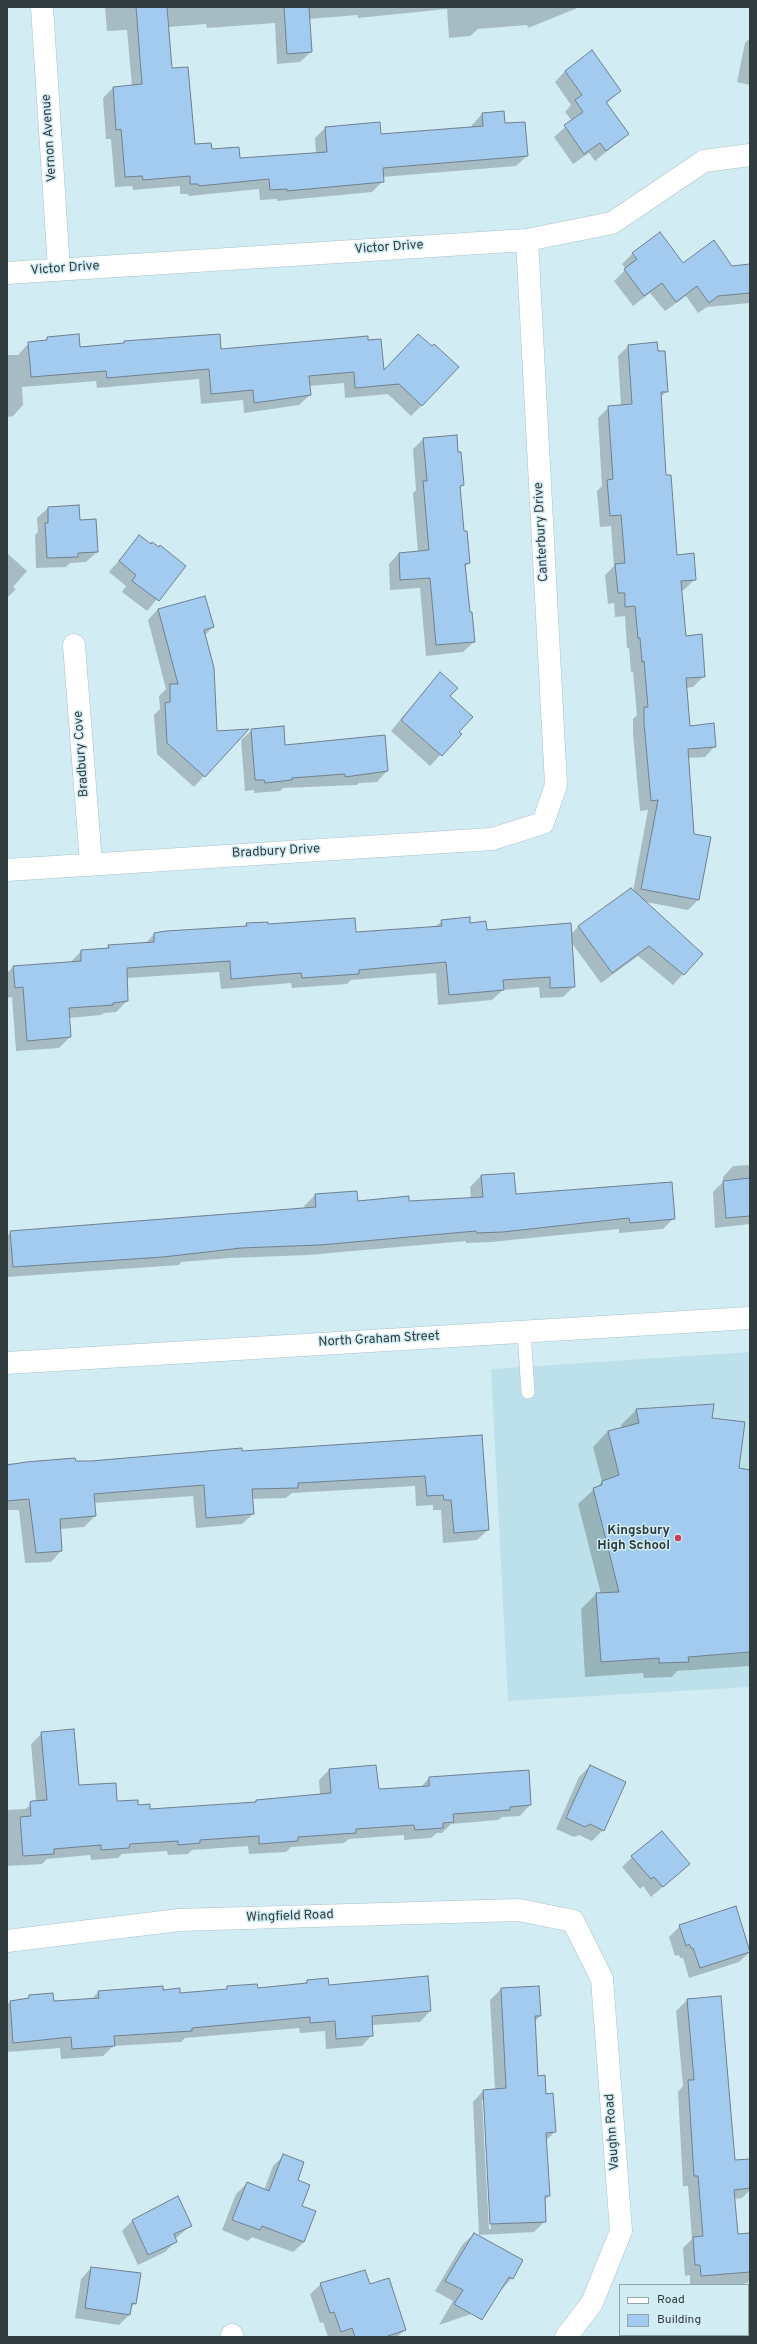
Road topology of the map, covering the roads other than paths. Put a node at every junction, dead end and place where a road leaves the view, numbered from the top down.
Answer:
1 (42, 7) edge
2 (750, 155) edge
3 (527, 240) junction
4 (59, 269) junction
5 (7, 273) edge
6 (74, 645) dead end
7 (543, 823) joint
8 (91, 863) junction
9 (7, 870) edge
10 (750, 1318) edge
11 (524, 1332) junction
12 (7, 1363) edge
13 (528, 1392) dead end
14 (573, 1921) joint
15 (7, 1941) edge
16 (566, 2337) edge

1 - 4 street, Vernon Avenue
2 - 3 street, Victor Drive
3 - 4 street, Victor Drive
3 - 7 street, Canterbury Drive
4 - 5 street, Victor Drive
6 - 8 street, Bradbury Cove
7 - 8 street, Bradbury Drive
8 - 9 street, Bradbury Drive
10 - 11 street, North Graham Street
11 - 12 street, North Graham Street
11 - 13 lane
14 - 15 street, Wingfield Road
14 - 16 street, Vaughn Road

